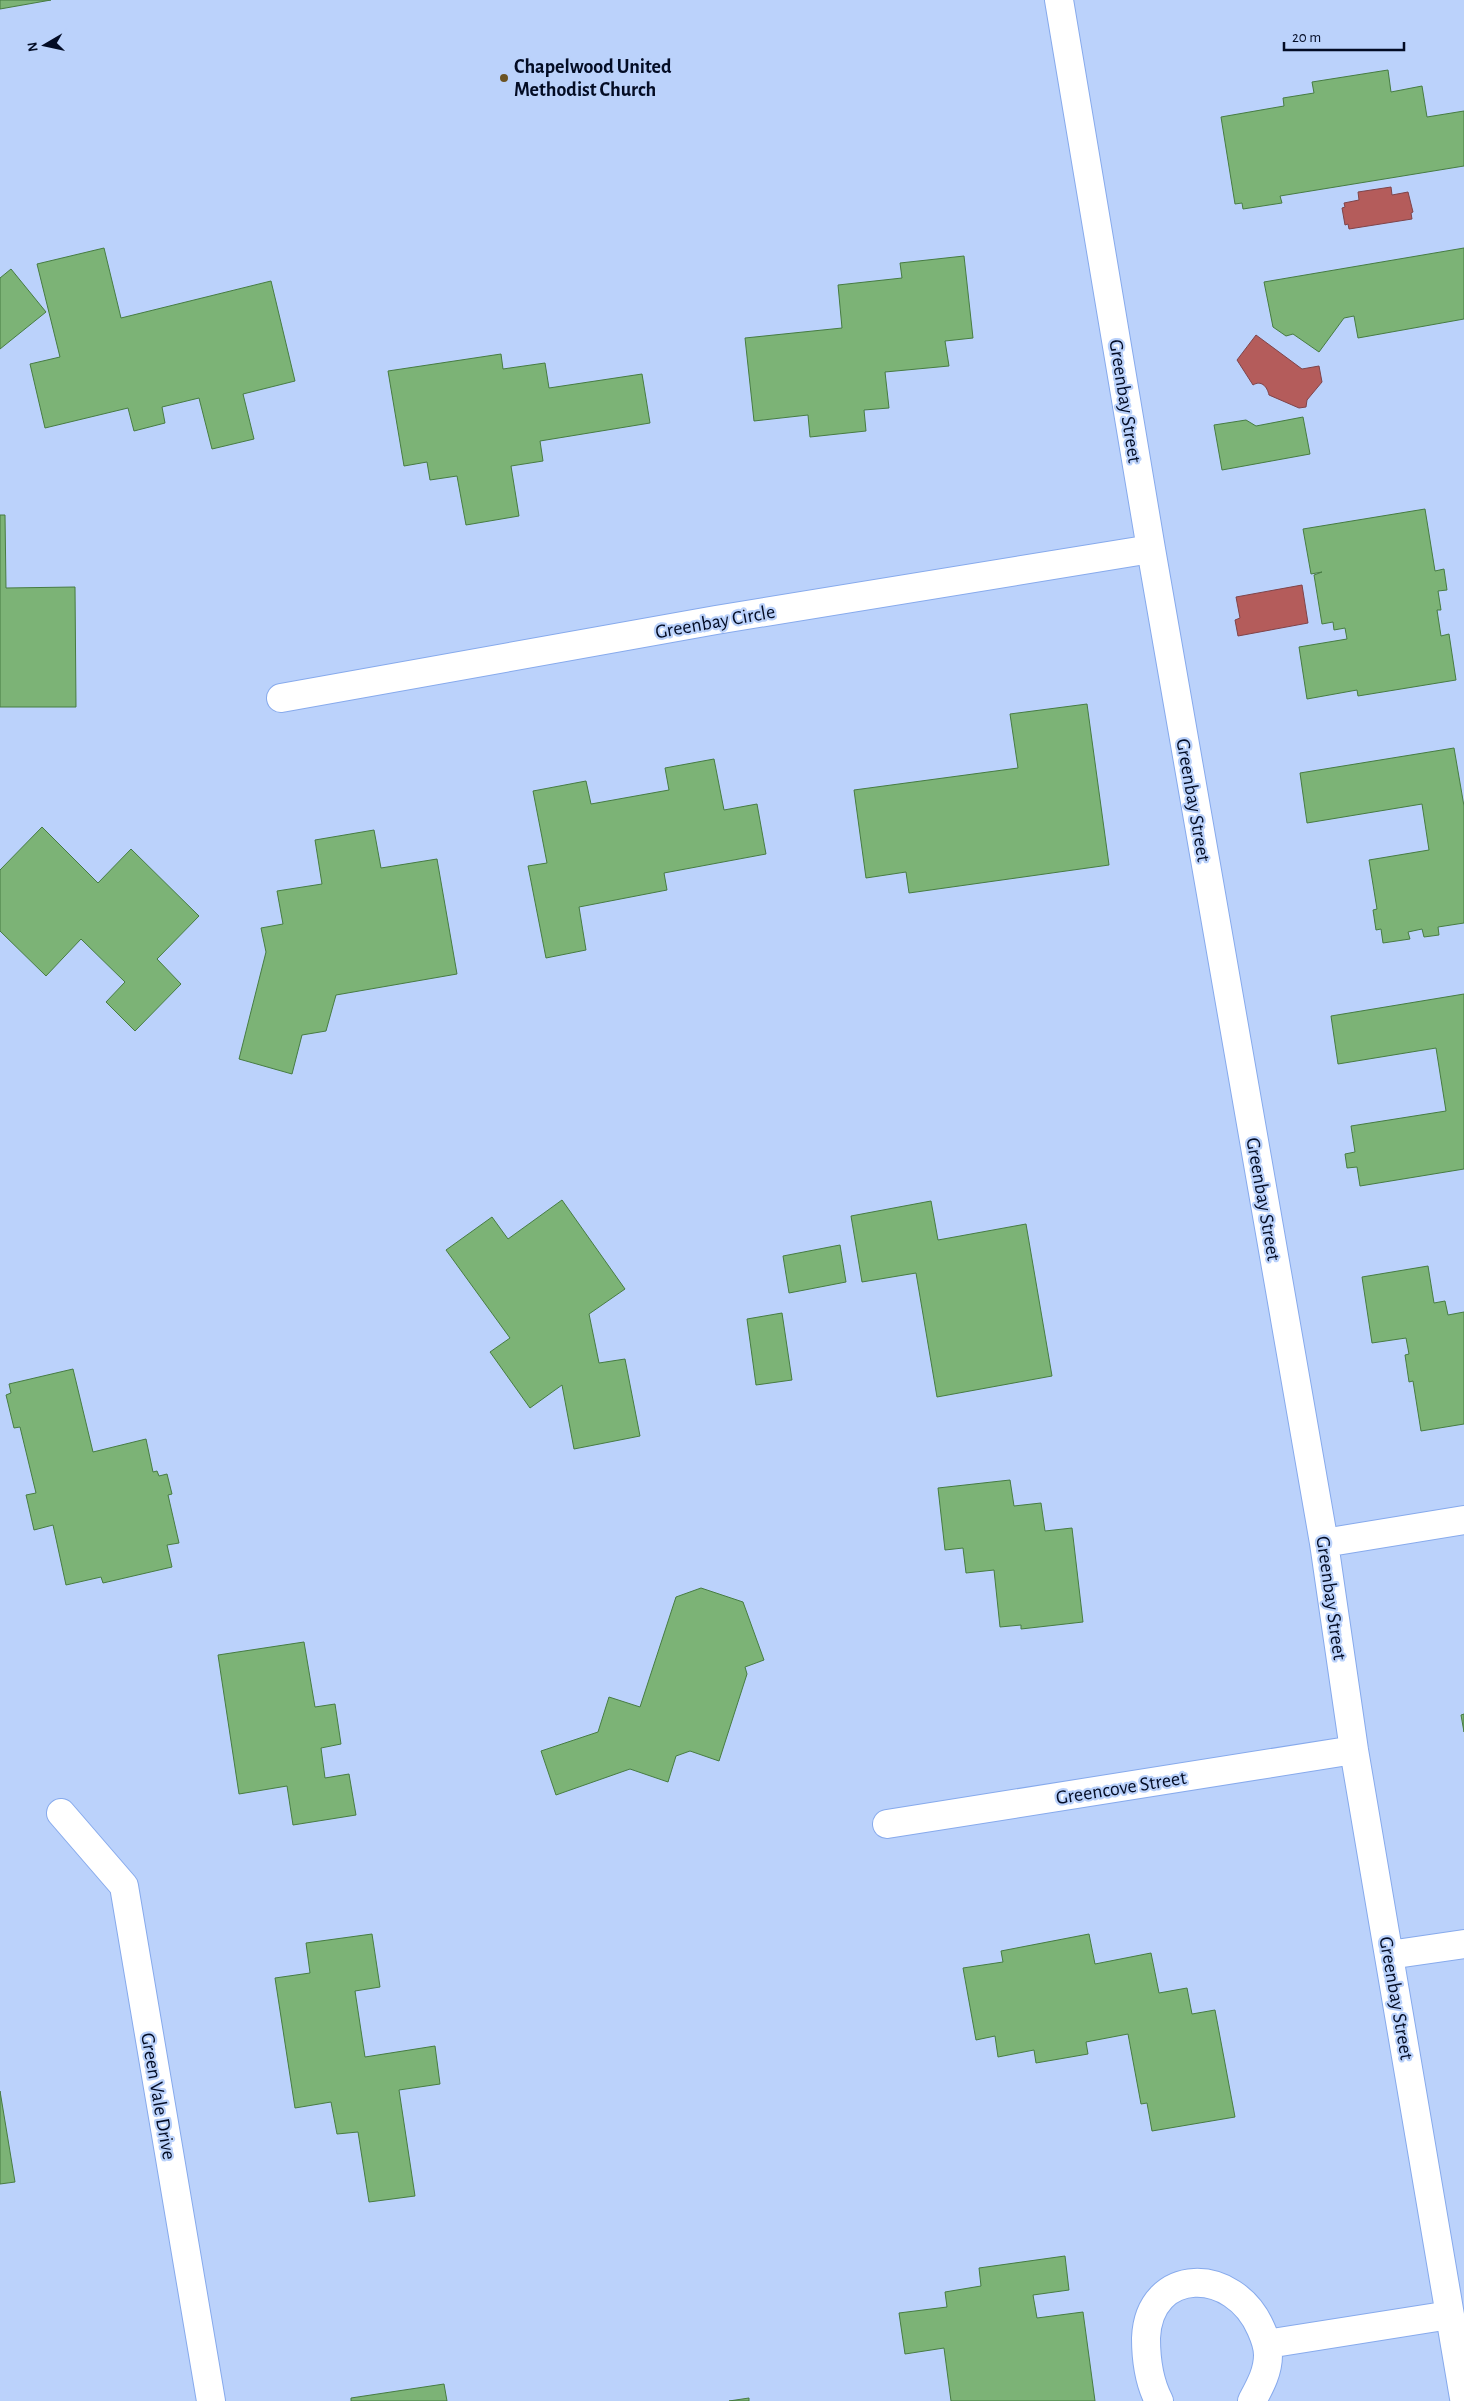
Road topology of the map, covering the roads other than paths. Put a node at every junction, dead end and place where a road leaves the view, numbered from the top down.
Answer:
1 (1058, 0) edge
2 (1150, 549) junction
3 (282, 698) dead end
4 (1464, 1520) edge
5 (1324, 1543) junction
6 (1354, 1750) junction
7 (61, 1813) dead end
8 (887, 1824) dead end
9 (1464, 1944) edge
10 (1390, 1955) junction
11 (1450, 2315) junction
12 (1267, 2344) junction
13 (1464, 2398) edge
14 (211, 2401) edge
15 (1159, 2401) edge
16 (1252, 2401) edge

1 - 2 street, Greenbay Street
2 - 3 street, Greenbay Circle
2 - 5 street, Greenbay Street
4 - 5 street
5 - 6 street, Greenbay Street
6 - 8 street, Greencove Street
6 - 10 street, Greenbay Street
7 - 14 street, Green Vale Drive
9 - 10 street
10 - 11 street, Greenbay Street
11 - 12 street
11 - 13 street, Greenbay Street
12 - 15 street
12 - 16 street

